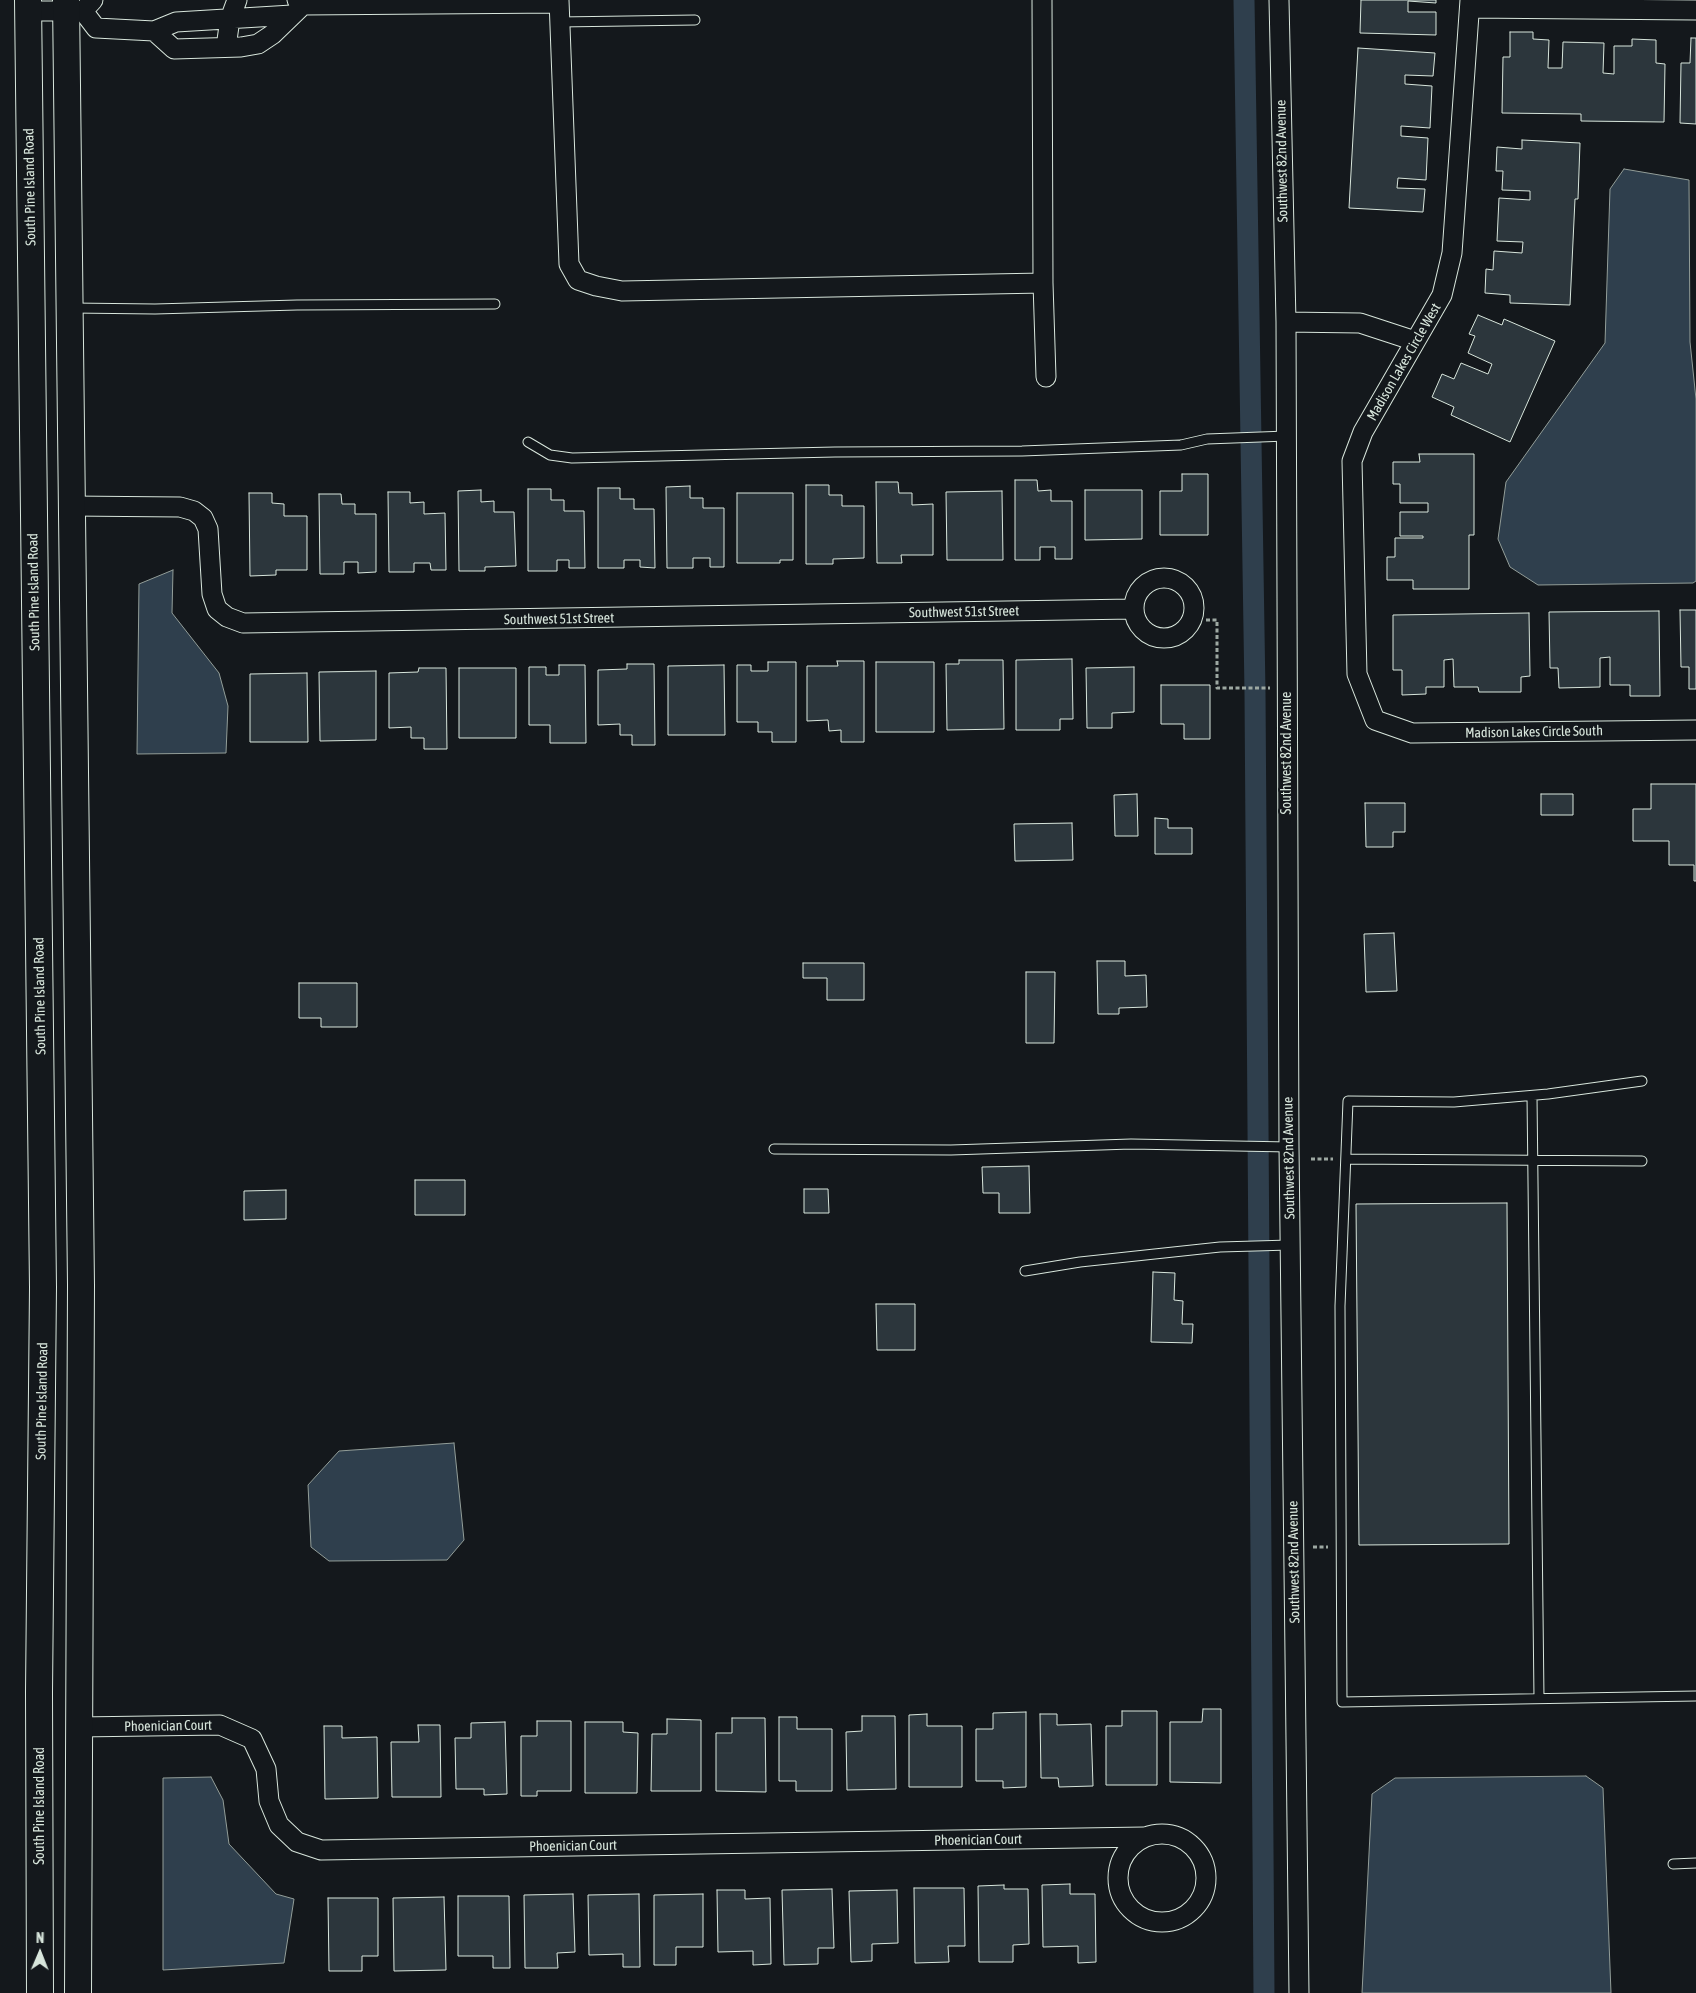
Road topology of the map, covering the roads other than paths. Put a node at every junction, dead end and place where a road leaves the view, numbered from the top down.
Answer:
1 (237, 0) edge
2 (1042, 0) edge
3 (1279, 0) edge
4 (1470, 4) edge
5 (28, 5) edge
6 (77, 5) edge
7 (297, 7) edge
8 (559, 8) edge
9 (1696, 10) edge
10 (230, 19) junction
11 (695, 20) dead end
12 (154, 31) junction
13 (226, 47) junction
14 (1043, 283) junction
15 (495, 304) dead end
16 (69, 308) junction
17 (1286, 322) junction
18 (1415, 342) junction
19 (1046, 377) dead end
20 (1287, 436) junction
21 (528, 442) dead end
22 (71, 506) junction
23 (1133, 609) dead end
24 (1374, 720) joint
25 (1696, 730) edge
26 (1642, 1081) dead end
27 (1532, 1096) junction
28 (1289, 1147) junction
29 (774, 1149) dead end
30 (1346, 1159) junction
31 (1533, 1160) junction
32 (1642, 1161) dead end
33 (1290, 1245) junction
34 (1025, 1271) dead end
35 (1696, 1696) edge
36 (1539, 1698) junction
37 (78, 1727) junction
38 (1144, 1837) junction
39 (1696, 1863) edge
40 (1673, 1864) dead end
41 (40, 1993) edge
42 (78, 1993) edge
43 (1299, 1993) edge

1 - 10 street
2 - 14 street
3 - 17 street, Southwest 82nd Avenue
4 - 9 street
4 - 18 street, Madison Lakes Circle West
5 - 6 street
5 - 41 main road, South Pine Island Road
6 - 12 street
6 - 16 main road
7 - 8 street
7 - 10 street
7 - 13 street
8 - 11 lane
8 - 14 street
10 - 12 street
10 - 13 street
12 - 13 street
14 - 19 street
15 - 16 lane
16 - 22 main road
17 - 18 street
17 - 20 street, Southwest 82nd Avenue
18 - 24 street, Madison Lakes Circle West
20 - 21 lane
20 - 28 street, Southwest 82nd Avenue
22 - 23 street, Southwest 51st Street
22 - 37 main road
24 - 25 street, Madison Lakes Circle South
26 - 27 lane
27 - 30 lane
27 - 31 lane
28 - 29 lane
28 - 33 street, Southwest 82nd Avenue
30 - 31 lane
30 - 36 lane
31 - 32 lane
31 - 36 lane
33 - 34 lane
33 - 43 street, Southwest 82nd Avenue
35 - 36 lane
37 - 38 street, Phoenician Court
37 - 42 main road
38 - 38 street, Phoenician Court
39 - 40 lane

